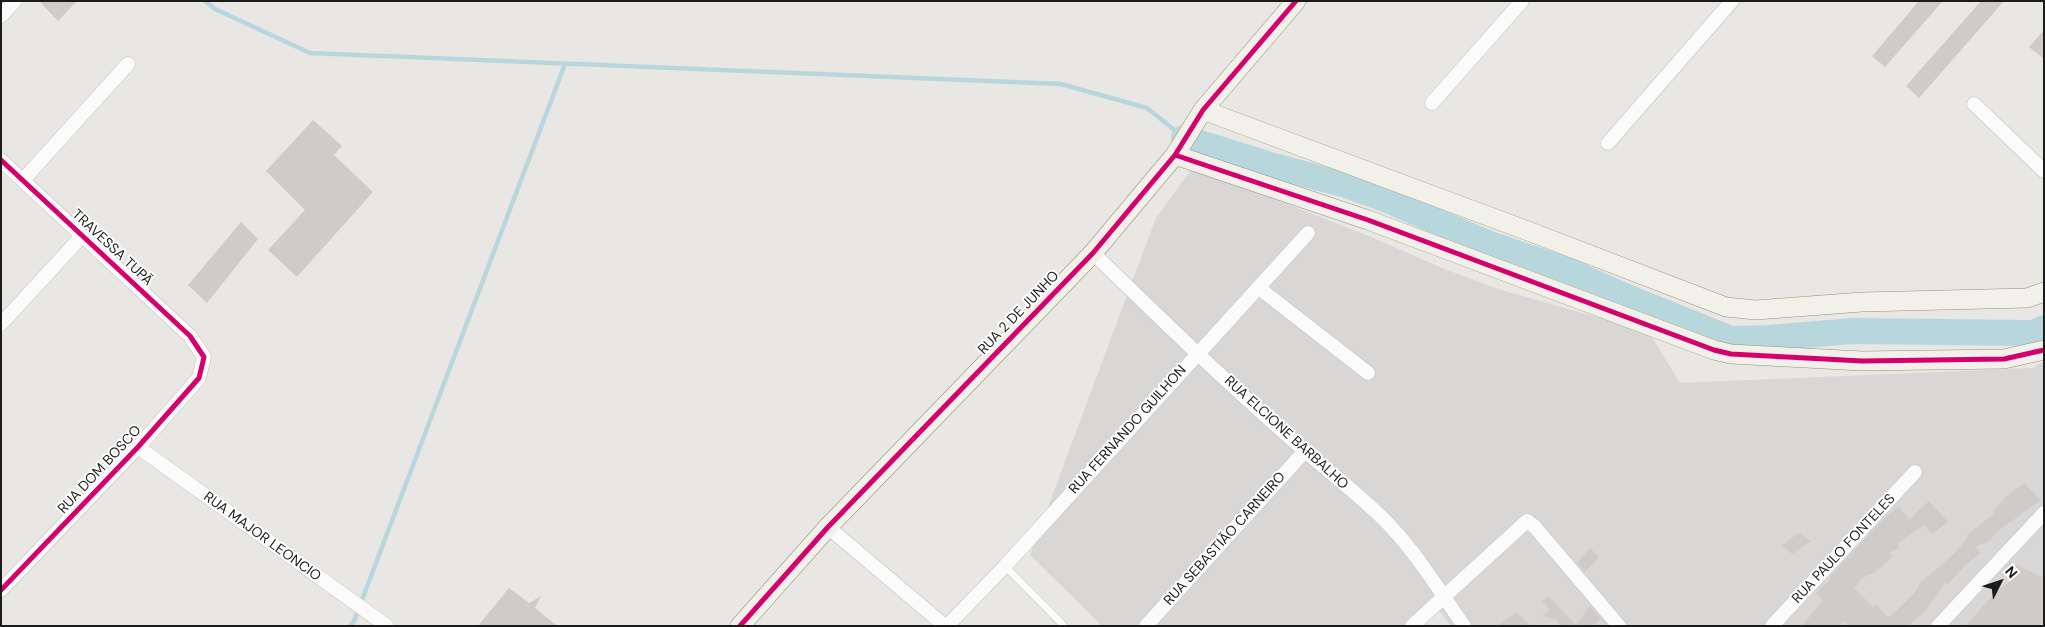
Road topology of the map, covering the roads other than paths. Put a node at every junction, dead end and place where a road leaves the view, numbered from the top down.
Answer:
1 (15, 1) edge
2 (1296, 1) edge
3 (1522, 1) edge
4 (1732, 1) edge
5 (1, 16) edge
6 (128, 64) dead end
7 (1432, 103) dead end
8 (1974, 104) dead end
9 (1203, 110) junction
10 (1608, 143) dead end
11 (1175, 155) junction
12 (1, 160) edge
13 (2044, 171) edge
14 (23, 180) junction
15 (1308, 232) dead end
16 (82, 236) junction
17 (1093, 253) junction
18 (1259, 288) junction
19 (2044, 292) edge
20 (1, 324) edge
21 (2044, 350) edge
22 (1198, 353) junction
23 (204, 357) joint
24 (1368, 373) dead end
25 (138, 447) junction
26 (1305, 451) junction
27 (1915, 472) dead end
28 (2044, 513) edge
29 (828, 527) junction
30 (1005, 566) junction
31 (1, 590) edge
32 (1444, 596) junction
33 (383, 623) edge
34 (740, 626) edge
35 (946, 626) edge
36 (1064, 626) edge
37 (1146, 626) edge
38 (1412, 626) edge
39 (1464, 626) edge
40 (1619, 626) edge
41 (1772, 626) edge
42 (1938, 626) edge

1 - 5 street
2 - 9 street, RUA 2 DE JUNHO
3 - 7 street
4 - 10 street
6 - 14 street
8 - 13 street
9 - 11 street, RUA 2 DE JUNHO
9 - 19 street
11 - 17 street, RUA 2 DE JUNHO
11 - 21 street
12 - 14 street, TRAVESSA TUPÃ
14 - 16 street, TRAVESSA TUPÃ
15 - 18 street, RUA FERNANDO GUILHON
16 - 20 street
16 - 23 street, TRAVESSA TUPÃ
17 - 22 street, RUA ELCIONE BARBALHO
17 - 29 street, RUA 2 DE JUNHO
18 - 22 street, RUA FERNANDO GUILHON
18 - 24 street
22 - 26 street, RUA ELCIONE BARBALHO
22 - 30 street, RUA FERNANDO GUILHON
23 - 25 street, RUA DOM BOSCO
25 - 31 street, RUA DOM BOSCO
25 - 33 street, RUA MAJOR LEONCIO
26 - 32 street, RUA ELCIONE BARBALHO
26 - 37 street, RUA SEBASTIÃO CARNEIRO
27 - 41 street, RUA PAULO FONTELES
28 - 42 street
29 - 34 street, RUA 2 DE JUNHO
29 - 35 street
30 - 35 street, RUA FERNANDO GUILHON
30 - 36 lane
32 - 38 street
32 - 39 street, RUA ELCIONE BARBALHO
32 - 40 street

